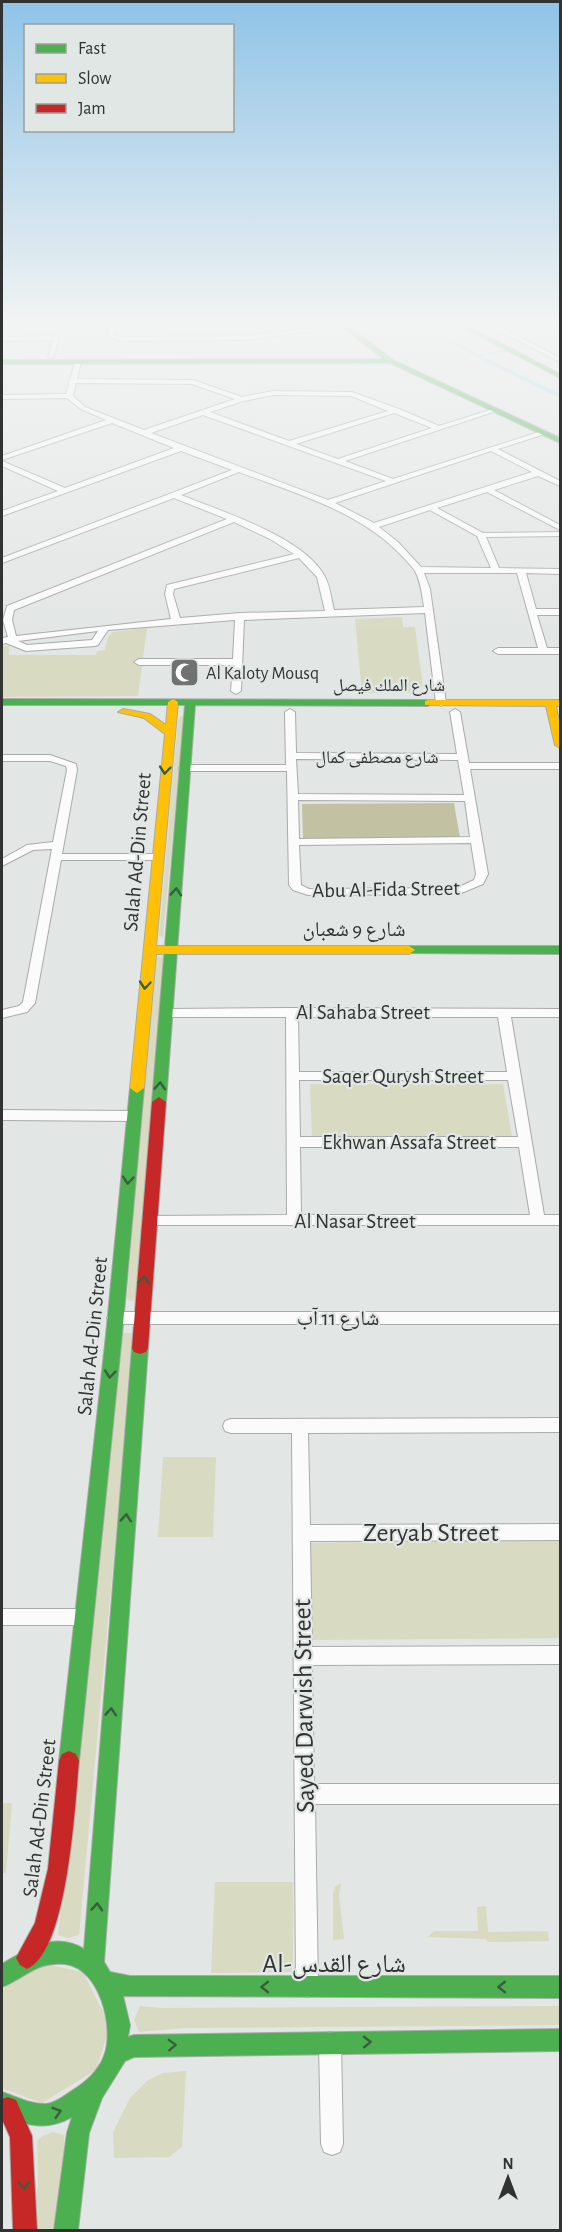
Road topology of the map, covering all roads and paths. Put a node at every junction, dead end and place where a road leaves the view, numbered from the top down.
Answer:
1 (98, 425) edge
2 (125, 425) edge
3 (167, 425) edge
4 (239, 425) edge
5 (348, 425) edge
6 (432, 425) edge
7 (447, 425) edge
8 (527, 425) edge
9 (438, 428) junction
10 (542, 432) junction
11 (144, 433) junction
12 (561, 441) edge
13 (288, 444) junction
14 (181, 448) junction
15 (492, 449) junction
16 (2, 458) edge
17 (336, 462) junction
18 (2, 464) edge
19 (238, 470) junction
20 (537, 473) junction
21 (392, 482) junction
22 (561, 484) edge
23 (487, 489) junction
24 (65, 491) junction
25 (174, 495) junction
26 (328, 503) junction
27 (431, 508) junction
28 (2, 514) edge
29 (233, 520) junction
30 (373, 526) junction
31 (561, 528) edge
32 (561, 534) edge
33 (481, 535) junction
34 (301, 555) junction
35 (2, 560) edge
36 (419, 570) junction
37 (496, 570) junction
38 (521, 571) junction
39 (561, 571) edge
40 (427, 610) junction
41 (532, 612) junction
42 (561, 612) edge
43 (330, 613) junction
44 (240, 616) junction
45 (176, 621) junction
46 (7, 640) edge
47 (498, 651) dead end
48 (543, 651) junction
49 (561, 651) edge
50 (139, 662) dead end
51 (238, 662) junction
52 (237, 691) dead end
53 (2, 702) edge
54 (441, 703) junction
55 (172, 707) junction
56 (190, 707) junction
57 (556, 707) edge
58 (2, 712) edge
59 (123, 712) junction
60 (290, 712) junction
61 (455, 712) junction
62 (169, 732) junction
63 (561, 745) edge
64 (2, 758) edge
65 (463, 761) junction
66 (291, 762) junction
67 (561, 766) edge
68 (184, 768) junction
69 (292, 797) junction
70 (469, 798) junction
71 (476, 840) junction
72 (293, 842) junction
73 (56, 851) junction
74 (157, 857) junction
75 (2, 863) edge
76 (149, 950) junction
77 (561, 950) edge
78 (172, 951) junction
79 (292, 1012) junction
80 (166, 1013) junction
81 (504, 1013) junction
82 (561, 1013) edge
83 (2, 1014) edge
84 (292, 1076) junction
85 (514, 1076) junction
86 (2, 1115) edge
87 (134, 1116) junction
88 (293, 1142) junction
89 (525, 1142) junction
90 (538, 1220) junction
91 (561, 1220) edge
92 (150, 1221) junction
93 (294, 1221) junction
94 (115, 1318) junction
95 (141, 1318) junction
96 (561, 1318) edge
97 (561, 1425) edge
98 (231, 1426) dead end
99 (300, 1426) junction
100 (561, 1532) edge
101 (301, 1533) junction
102 (2, 1617) edge
103 (84, 1617) junction
104 (561, 1655) edge
105 (302, 1656) junction
106 (304, 1794) junction
107 (561, 1794) edge
108 (27, 1958) junction
109 (93, 1965) junction
110 (2, 1976) edge
111 (108, 1982) junction
112 (308, 1986) junction
113 (561, 1987) edge
114 (561, 2040) edge
115 (330, 2043) junction
116 (115, 2055) junction
117 (93, 2092) junction
118 (5, 2106) edge
119 (332, 2144) dead end
120 (25, 2230) edge
121 (66, 2230) edge

1 - 16 street
2 - 11 street
3 - 11 street
4 - 13 street
5 - 13 street
6 - 9 street
7 - 9 street
8 - 10 main road
9 - 17 street
10 - 12 main road
10 - 15 street
11 - 14 street
13 - 17 street
14 - 19 street
14 - 24 street
15 - 20 street
15 - 21 street
17 - 21 street
18 - 24 street
19 - 25 street
19 - 26 street
20 - 22 street
20 - 23 street
21 - 26 street
23 - 27 street
23 - 31 street
24 - 28 street
25 - 29 street
25 - 35 street
26 - 30 street
27 - 30 street
27 - 33 street
29 - 34 street
29 - 46 street
30 - 36 street
32 - 33 street
33 - 37 street
34 - 43 street
34 - 45 street
36 - 37 street
36 - 40 street
37 - 38 street
38 - 39 street
38 - 41 street
40 - 43 street
40 - 54 street
41 - 42 street
41 - 48 street
43 - 44 street
44 - 45 street
44 - 51 street
45 - 46 street
47 - 48 street
48 - 49 street
50 - 51 street
51 - 52 street
53 - 55 main road, شارع الملك فيصل
54 - 56 main road, شارع الملك فيصل
54 - 57 main road, شارع الملك فيصل
55 - 56 main road, شارع الملك فيصل
55 - 59 main road, شارع الملك فيصل
55 - 62 main road, Salah Ad-Din Street
56 - 60 main road, شارع الملك فيصل
56 - 68 main road, Salah Ad-Din Street
57 - 61 main road, شارع الملك فيصل
57 - 63 main road
58 - 59 main road, شارع الملك فيصل
59 - 62 main road
60 - 61 main road, شارع الملك فيصل
60 - 66 street, Abu Al-Fida Street
61 - 65 street, Abu Al-Fida Street
62 -> 74 main road, Salah Ad-Din Street
64 - 73 street
65 - 66 street, شارع مصطفى كمال
65 - 67 street, شارع مصطفى كمال
65 - 70 street, Abu Al-Fida Street
66 - 68 street, شارع مصطفى كمال
66 - 69 street, Abu Al-Fida Street
78 -> 68 main road, Salah Ad-Din Street
69 - 70 street
69 - 72 street, Abu Al-Fida Street
70 - 71 street, Abu Al-Fida Street
71 - 72 street
71 - 72 street, Abu Al-Fida Street
73 - 74 street
73 - 75 street
73 - 83 street
74 - 76 main road, Salah Ad-Din Street
76 - 78 main road, شارع 9 شعبان
76 -> 87 main road, Salah Ad-Din Street
77 - 78 main road, شارع 9 شعبان
78 - 80 main road, Salah Ad-Din Street
79 - 80 street, Al Sahaba Street
79 - 81 street, Al Sahaba Street
79 - 84 street
92 -> 80 main road, Salah Ad-Din Street
81 - 82 street, Al Sahaba Street
81 - 85 street
84 - 85 street, Saqer Qurysh Street
84 - 88 street
85 - 89 street
86 - 87 street
87 -> 94 main road, Salah Ad-Din Street
88 - 89 street, Ekhwan Assafa Street
88 - 93 street
89 - 90 street
90 - 91 street, Al Nasar Street
90 - 93 street, Al Nasar Street
92 - 93 street, Al Nasar Street
95 -> 92 main road, Salah Ad-Din Street
94 - 95 street, شارع 11 آب
94 -> 103 main road, Salah Ad-Din Street
95 - 96 street, شارع 11 آب
109 -> 95 main road, Salah Ad-Din Street
97 - 99 street
98 - 99 street
99 - 101 street, Sayed Darwish Street
100 - 101 street, Zeryab Street
101 - 105 street, Sayed Darwish Street
102 - 103 street
103 - 108 main road, Salah Ad-Din Street
104 - 105 street
105 - 106 street, Sayed Darwish Street
106 - 107 street
106 - 112 street, Sayed Darwish Street
108 - 109 main road
108 - 110 main road
109 - 111 main road
112 -> 111 main road, Al-شارع القدس
111 - 116 main road
113 -> 112 main road, Al-شارع القدس
115 -> 114 main road
116 -> 115 main road
115 - 119 street
116 - 117 main road
118 -> 117 main road
117 - 121 main road
118 -> 120 main road

